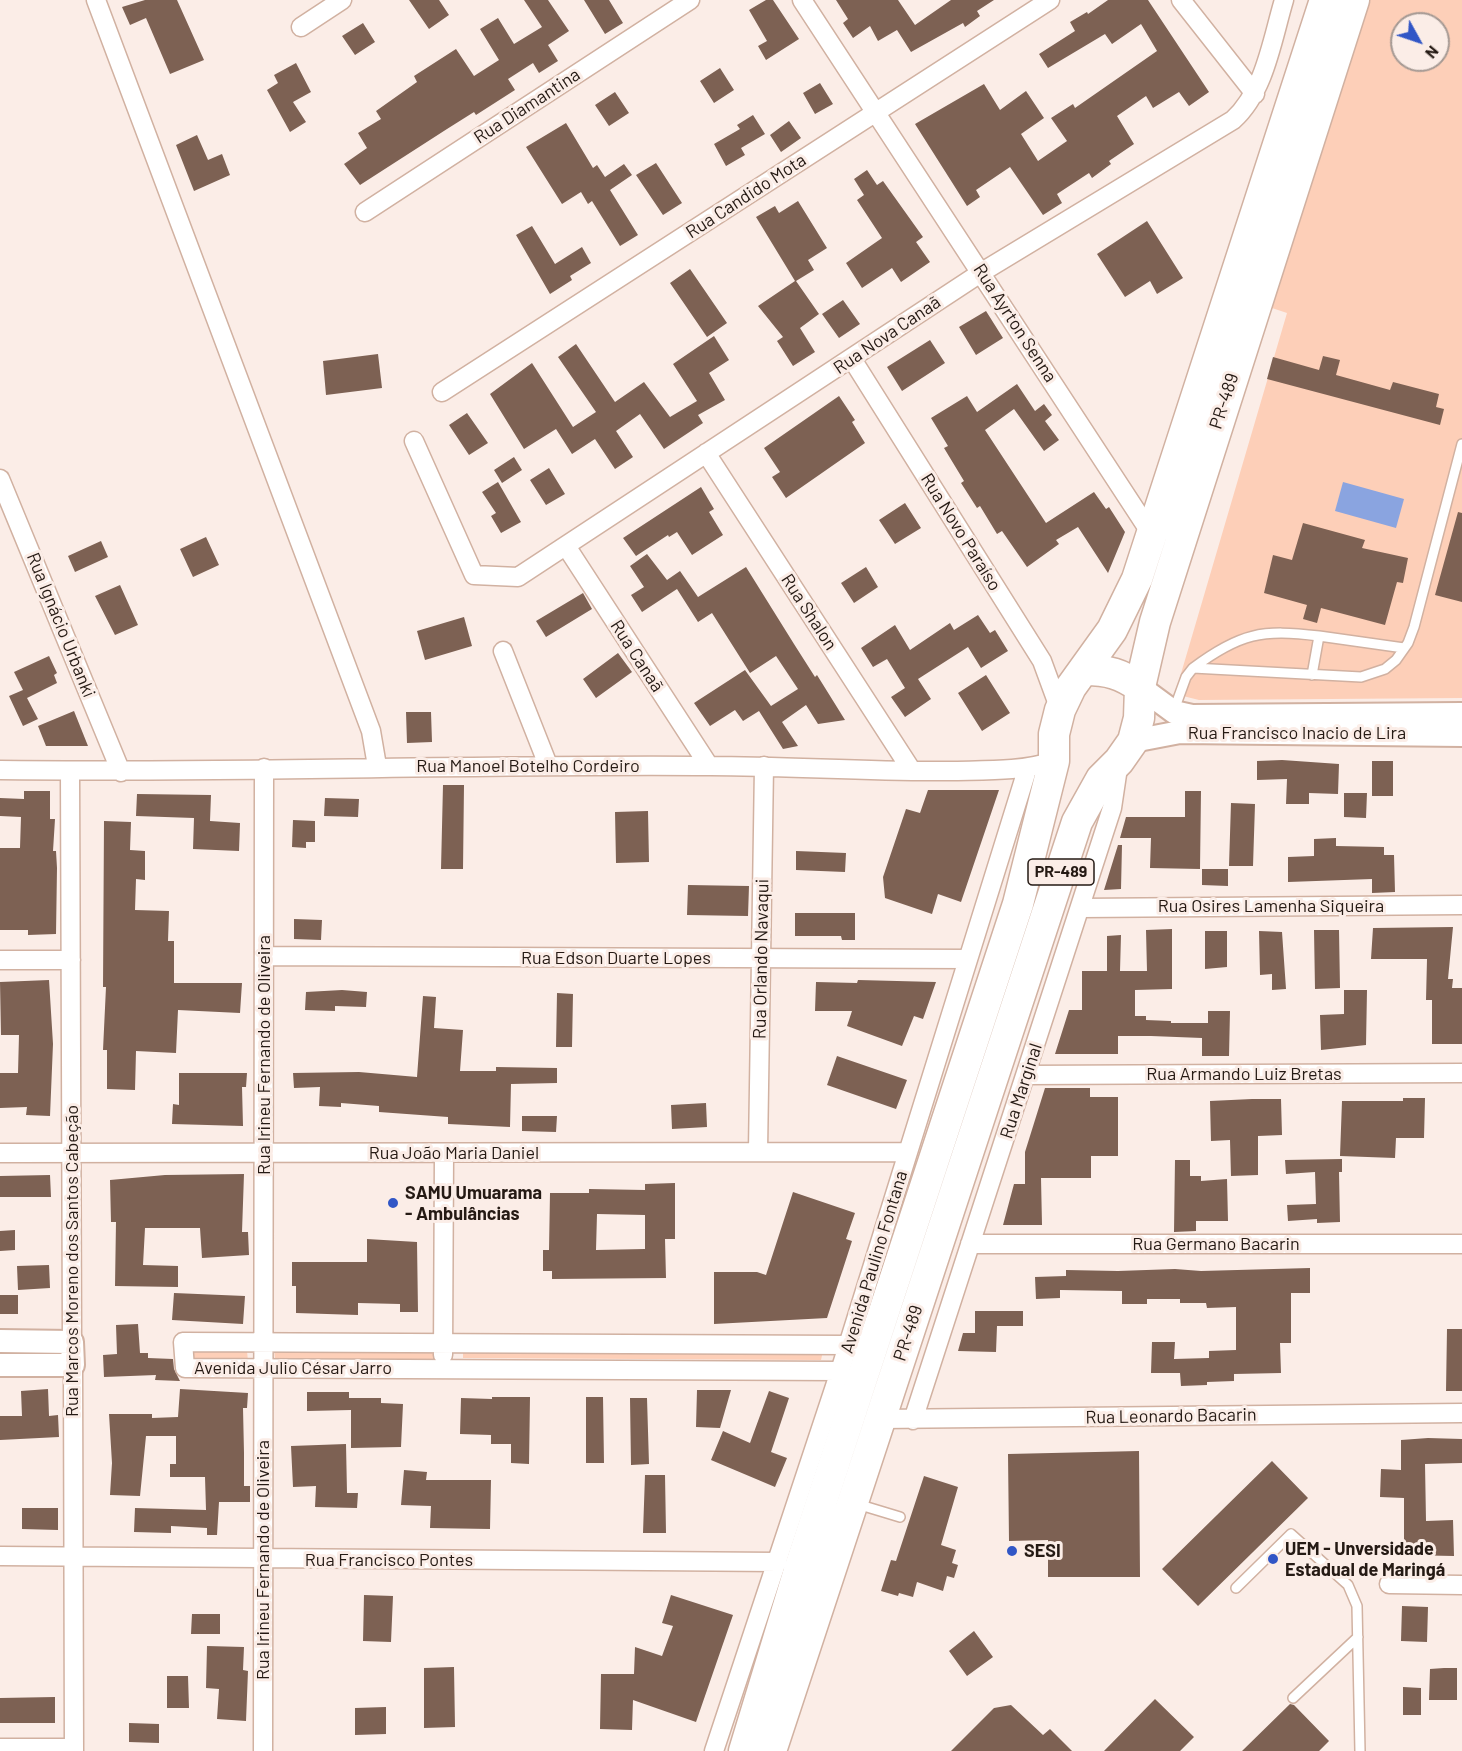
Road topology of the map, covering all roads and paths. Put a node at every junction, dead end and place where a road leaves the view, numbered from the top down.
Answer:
1 (96, 0) edge
2 (342, 0) edge
3 (690, 0) edge
4 (802, 0) edge
5 (1050, 0) edge
6 (1181, 0) edge
7 (1284, 0) edge
8 (1325, 0) edge
9 (1354, 0) edge
10 (301, 27) dead end
11 (1255, 94) junction
12 (876, 112) junction
13 (365, 212) dead end
14 (982, 272) junction
15 (852, 359) junction
16 (442, 392) dead end
17 (414, 441) dead end
18 (1462, 444) edge
19 (706, 453) junction
20 (0, 479) edge
21 (1152, 535) junction
22 (566, 546) junction
23 (1319, 636) junction
24 (1404, 648) junction
25 (503, 651) dead end
26 (1193, 668) junction
27 (1085, 670) junction
28 (1312, 675) junction
29 (1140, 687) junction
30 (1060, 710) junction
31 (1174, 712) junction
32 (1462, 714) edge
33 (1462, 735) edge
34 (1118, 760) junction
35 (548, 765) junction
36 (708, 765) junction
37 (377, 766) junction
38 (764, 766) junction
39 (1041, 766) junction
40 (264, 768) junction
41 (0, 770) edge
42 (70, 771) junction
43 (912, 771) junction
44 (121, 772) junction
45 (1462, 905) edge
46 (1081, 908) junction
47 (264, 956) junction
48 (760, 959) junction
49 (968, 959) junction
50 (0, 960) edge
51 (71, 960) junction
52 (1462, 1072) edge
53 (1026, 1075) junction
54 (758, 1151) junction
55 (908, 1152) junction
56 (0, 1153) edge
57 (72, 1153) junction
58 (444, 1153) junction
59 (264, 1154) junction
60 (1462, 1244) edge
61 (970, 1245) junction
62 (0, 1341) edge
63 (72, 1342) junction
64 (264, 1342) junction
65 (443, 1344) junction
66 (848, 1346) junction
67 (0, 1365) edge
68 (73, 1365) junction
69 (263, 1368) junction
70 (443, 1369) junction
71 (840, 1371) junction
72 (1462, 1413) edge
73 (880, 1419) junction
74 (913, 1420) junction
75 (852, 1502) junction
76 (900, 1517) dead end
77 (0, 1556) edge
78 (73, 1556) junction
79 (263, 1559) junction
80 (778, 1562) junction
81 (1389, 1584) dead end
82 (1462, 1585) edge
83 (1236, 1588) dead end
84 (1358, 1636) junction
85 (1293, 1698) dead end
86 (0, 1748) edge
87 (74, 1749) edge
88 (263, 1751) edge
89 (714, 1751) edge
90 (744, 1751) edge
91 (771, 1751) edge
92 (1360, 1751) edge

1 - 37 street
2 - 10 street
3 - 13 street, Rua Diamantina
4 - 12 street, Rua Ayrton Senna
5 - 12 street, Rua Candido Mota
6 - 11 street
7 - 11 street
8 - 21 main road, PR-489 / PR-489
9 - 29 main road, PR-489 / PR-489
11 - 14 street, Rua Nova Canaã
12 - 14 street, Rua Ayrton Senna
12 - 16 street, Rua Candido Mota
14 - 15 street, Rua Nova Canaã
14 - 21 street, Rua Ayrton Senna
15 - 19 street, Rua Nova Canaã
15 - 30 street, Rua Novo Paraíso
17 - 22 street, Rua Nova Canaã
18 - 24 lane
19 - 22 street, Rua Nova Canaã
19 - 43 street, Rua Shalon
20 - 44 street, Rua Ignácio Urbanki
21 - 27 main road, PR-489 / PR-489
22 - 36 street, Rua Canaã
23 - 24 lane
23 - 26 lane
23 - 28 lane
24 - 28 lane
25 - 35 street
26 - 28 lane
26 - 31 lane
27 - 29 main road
27 - 30 main road, PR-489 / PR-489
29 - 31 street, Rua Francisco Inacio de Lira
29 - 34 main road, PR-489 / PR-489
30 - 39 main road, PR-489 / PR-489
31 - 32 street
33 - 34 street, Rua Francisco Inacio de Lira
34 - 39 main road
34 - 46 street, Rua Marginal
34 - 73 main road, PR-489 / PR-489
35 - 36 street, Rua Manoel Botelho Cordeiro
35 - 37 street, Rua Manoel Botelho Cordeiro
36 - 38 street, Rua Manoel Botelho Cordeiro
37 - 40 street, Rua Manoel Botelho Cordeiro
38 - 43 street, Rua Manoel Botelho Cordeiro
38 - 48 street, Rua Orlando Navaqui
39 - 43 street, Rua Manoel Botelho Cordeiro
39 - 49 street, Avenida Paulino Fontana
39 - 90 main road, PR-489 / PR-489
40 - 44 street, Rua Manoel Botelho Cordeiro
40 - 47 street, Rua Irineu Fernando de Oliveira
41 - 42 street, Rua Manoel Botelho Cordeiro
42 - 44 street, Rua Manoel Botelho Cordeiro
42 - 51 street, Rua Marcos Moreno dos Santos Cabeção
45 - 46 street, Rua Osires Lamenha Siqueira
46 - 53 street, Rua Marginal
47 - 48 street, Rua Edson Duarte Lopes
47 - 59 street, Rua Irineu Fernando de Oliveira
48 - 49 street, Rua Edson Duarte Lopes
48 - 54 street, Rua Orlando Navaqui
49 - 55 street, Avenida Paulino Fontana
50 - 51 street
51 - 57 street, Rua Marcos Moreno dos Santos Cabeção
52 - 53 street, Rua Armando Luiz Bretas
53 - 61 street, Rua Marginal
54 - 55 street, Rua João Maria Daniel
54 - 58 street, Rua João Maria Daniel
55 - 66 street, Avenida Paulino Fontana
56 - 57 street, Rua João Maria Daniel
57 - 59 street, Rua João Maria Daniel
57 - 63 street, Rua Marcos Moreno dos Santos Cabeção
58 - 59 street, Rua João Maria Daniel
58 - 65 street
59 - 64 street, Rua Irineu Fernando de Oliveira
60 - 61 street, Rua Germano Bacarin
61 - 74 street, Rua Marginal
62 - 63 street
63 - 68 street, Rua Marcos Moreno dos Santos Cabeção
64 - 65 street, Avenida Julio César Jarro
64 - 69 street
64 - 69 street, Avenida Julio César Jarro
65 - 66 street, Avenida Julio César Jarro
65 - 70 street
66 - 71 street, Avenida Paulino Fontana
67 - 68 street
68 - 78 street, Rua Marcos Moreno dos Santos Cabeção
69 - 70 street, Avenida Julio César Jarro
69 - 79 street, Rua Irineu Fernando de Oliveira
70 - 71 street, Avenida Julio César Jarro
71 - 80 street, Avenida Paulino Fontana
72 - 74 street, Rua Leonardo Bacarin
73 - 74 street, Rua Leonardo Bacarin
73 - 75 main road, PR-489 / PR-489
75 - 76 lane
75 - 91 main road, PR-489 / PR-489
77 - 78 street, Rua Francisco Pontes
78 - 79 street, Rua Francisco Pontes
78 - 87 street, Rua Marcos Moreno dos Santos Cabeção
79 - 80 street, Rua Francisco Pontes
79 - 88 street, Rua Irineu Fernando de Oliveira
80 - 89 street, Avenida Paulino Fontana
81 - 82 street
83 - 84 lane
84 - 85 lane
84 - 92 lane
86 - 87 street

